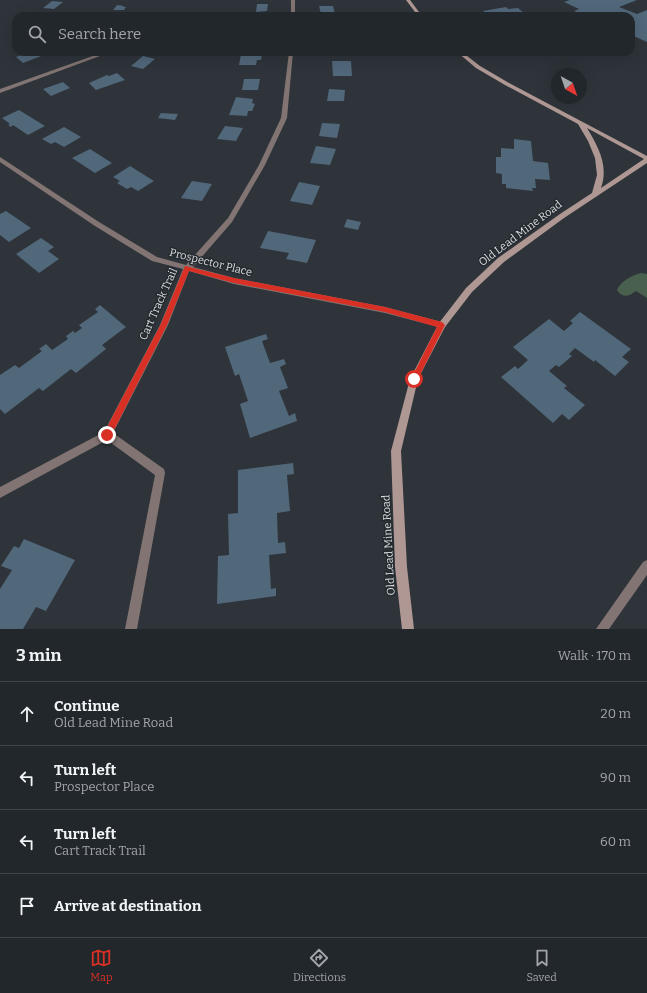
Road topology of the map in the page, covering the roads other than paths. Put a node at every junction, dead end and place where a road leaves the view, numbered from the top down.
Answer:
1 (293, 0) edge
2 (408, 0) edge
3 (292, 12) edge
4 (417, 12) edge
5 (98, 56) edge
6 (291, 56) edge
7 (465, 56) edge
8 (0, 91) edge
9 (581, 124) junction
10 (0, 159) edge
11 (647, 159) edge
12 (594, 195) junction
13 (187, 268) junction
14 (442, 325) junction
15 (107, 435) junction
16 (0, 493) edge
17 (647, 566) edge
18 (131, 629) edge
19 (408, 629) edge
20 (602, 629) edge

1 - 3 street
2 - 4 street
5 - 8 street
6 - 13 street, Cart Track Trail
7 - 9 street
9 - 11 street
9 - 12 street
10 - 13 street, Prospector Place
11 - 12 street, Old Lead Mine Road
12 - 14 street, Old Lead Mine Road
13 - 14 street, Prospector Place
13 - 15 street, Cart Track Trail
14 - 19 street, Old Lead Mine Road
15 - 16 street
15 - 18 street
17 - 20 street

